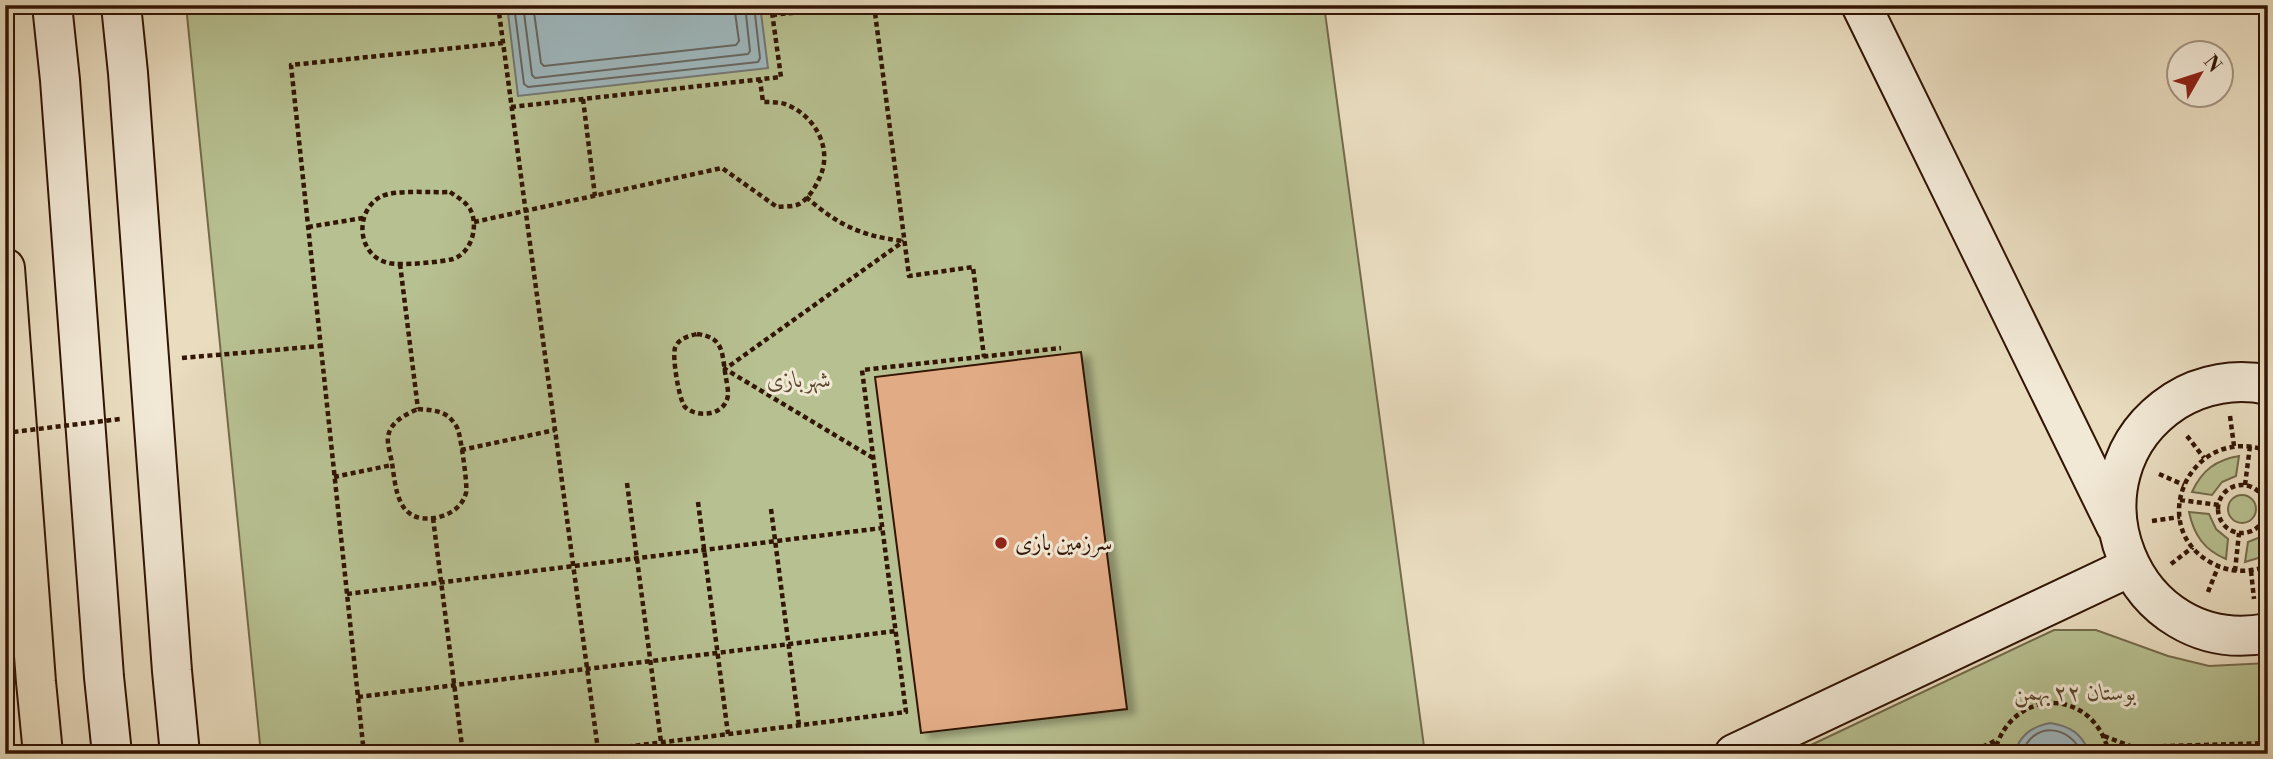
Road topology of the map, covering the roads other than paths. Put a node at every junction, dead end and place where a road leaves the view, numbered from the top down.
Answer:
1 (52, 5) edge
2 (121, 5) edge
3 (1861, 5) edge
4 (5, 268) edge
5 (2268, 385) edge
6 (2139, 521) junction
7 (2147, 563) junction
8 (2261, 617) edge
9 (43, 754) edge
10 (112, 754) edge
11 (180, 754) edge
12 (1734, 754) edge

1 - 10 street
2 - 11 street
3 - 6 street
4 - 9 highway
5 - 6 street
6 - 7 street
7 - 8 street
7 - 12 street

